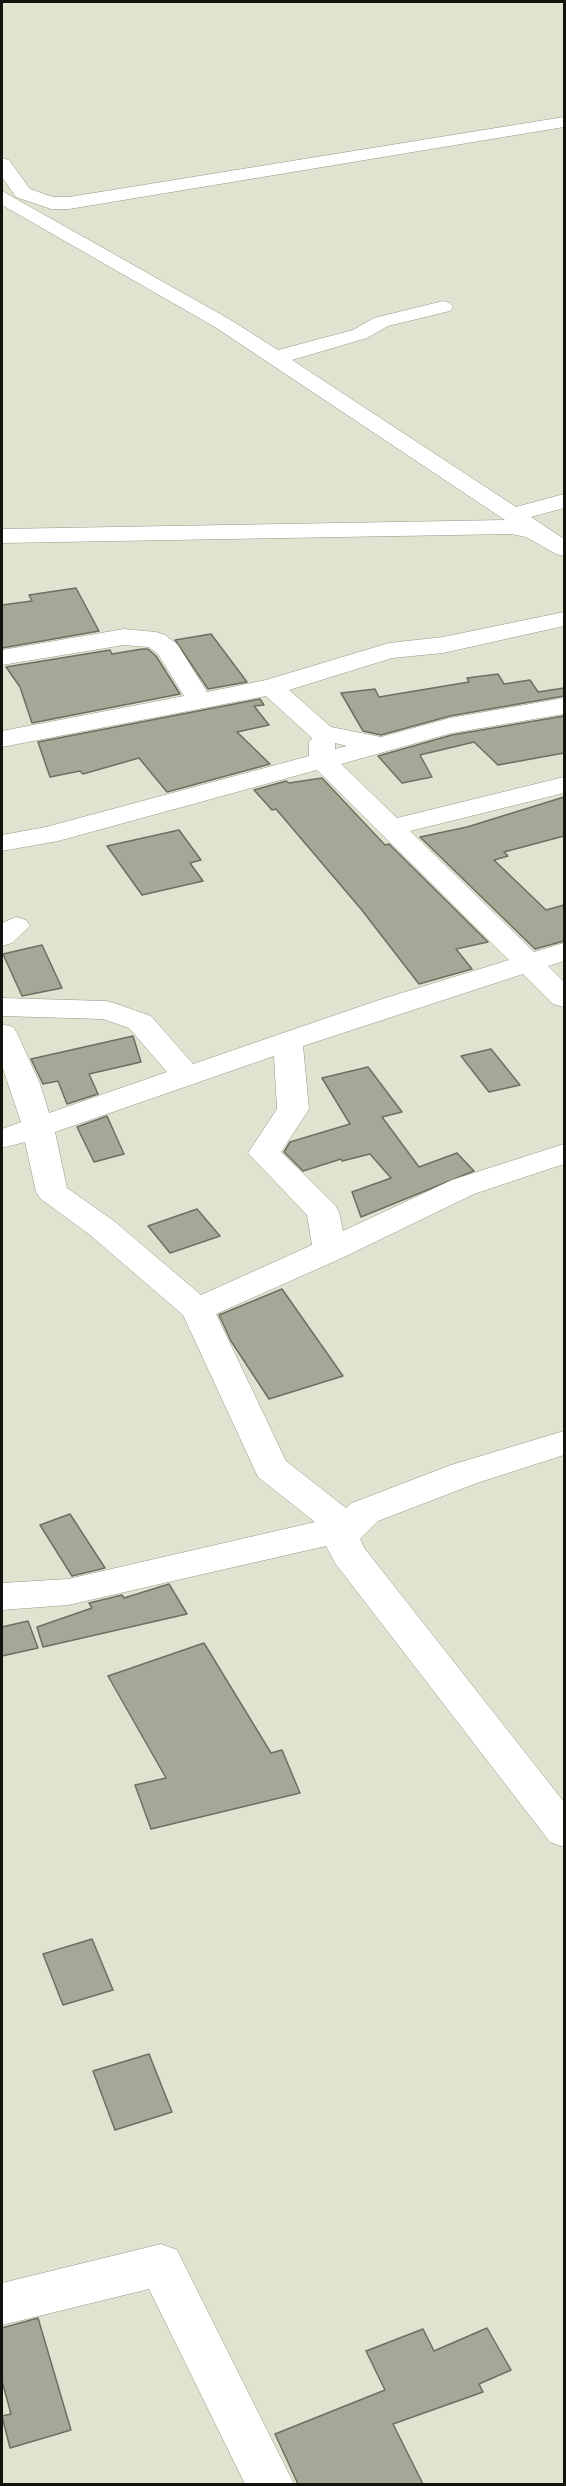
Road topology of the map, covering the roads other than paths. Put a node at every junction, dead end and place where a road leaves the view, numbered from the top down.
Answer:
1 (564, 122) edge
2 (2, 164) edge
3 (2, 197) edge
4 (444, 307) dead end
5 (274, 358) junction
6 (564, 501) edge
7 (564, 514) edge
8 (522, 522) junction
9 (2, 536) edge
10 (564, 549) edge
11 (564, 619) edge
12 (2, 657) edge
13 (271, 687) junction
14 (200, 701) junction
15 (564, 706) edge
16 (2, 740) edge
17 (322, 746) junction
18 (564, 785) edge
19 (391, 828) junction
20 (2, 843) edge
21 (564, 952) edge
22 (528, 963) junction
23 (564, 998) edge
24 (2, 1007) edge
25 (2, 1033) edge
26 (288, 1043) junction
27 (188, 1077) junction
28 (38, 1127) junction
29 (2, 1139) edge
30 (564, 1154) edge
31 (330, 1251) junction
32 (197, 1308) junction
33 (564, 1443) edge
34 (347, 1528) junction
35 (2, 1597) edge
36 (564, 1831) edge
37 (2, 2304) edge
38 (270, 2484) edge

1 - 2 street
3 - 5 street
4 - 5 street
5 - 8 street
6 - 8 street
7 - 8 street
8 - 9 street
8 - 10 street
11 - 13 street
12 - 14 street
13 - 14 street
13 - 17 street
14 - 16 street
15 - 17 street
17 - 19 street
17 - 20 street
18 - 19 street
19 - 22 street
21 - 22 street
22 - 23 street
22 - 26 street
24 - 27 street
25 - 28 street
26 - 27 street
26 - 31 street
27 - 28 street
28 - 29 street
28 - 32 street
30 - 31 street
31 - 32 street
32 - 34 street
33 - 34 street
34 - 35 street
34 - 36 street
37 - 38 street

